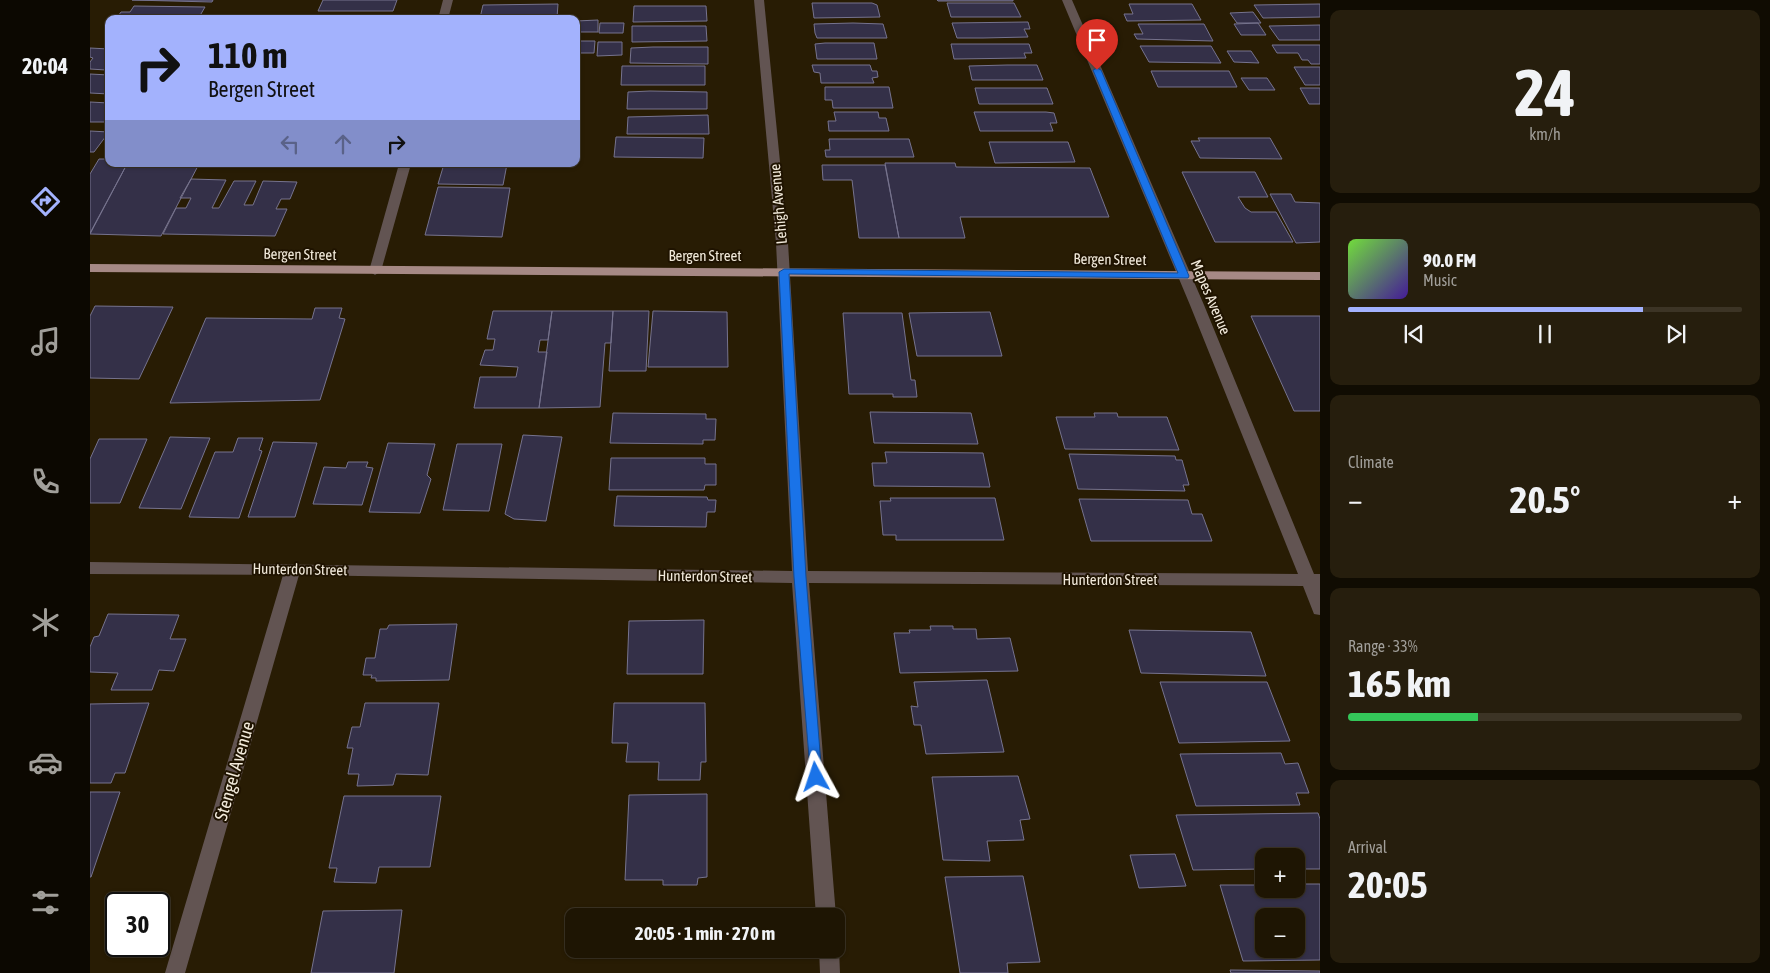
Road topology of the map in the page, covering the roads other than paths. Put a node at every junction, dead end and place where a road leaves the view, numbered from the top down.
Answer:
1 (448, 0) edge
2 (758, 0) edge
3 (1067, 0) edge
4 (444, 15) edge
5 (404, 167) edge
6 (90, 268) edge
7 (376, 271) junction
8 (784, 272) junction
9 (1184, 276) junction
10 (1320, 276) edge
11 (90, 568) edge
12 (293, 569) junction
13 (800, 577) junction
14 (1314, 580) edge
15 (1320, 609) edge
16 (825, 908) edge
17 (829, 958) edge
18 (176, 973) edge
19 (830, 973) edge

1 - 4 street
2 - 8 street, Lehigh Avenue
3 - 9 street, Mapes Avenue
5 - 7 street
6 - 7 main road, Bergen Street
7 - 8 main road, Bergen Street
8 - 9 main road, Bergen Street
8 - 13 street, Lehigh Avenue
9 - 10 main road, Bergen Street
9 - 14 street, Mapes Avenue
11 - 12 street, Hunterdon Street
12 - 13 street, Hunterdon Street
12 - 18 street, Stengel Avenue
13 - 14 street, Hunterdon Street
13 - 16 street, Lehigh Avenue
14 - 15 street, Mapes Avenue
17 - 19 street

